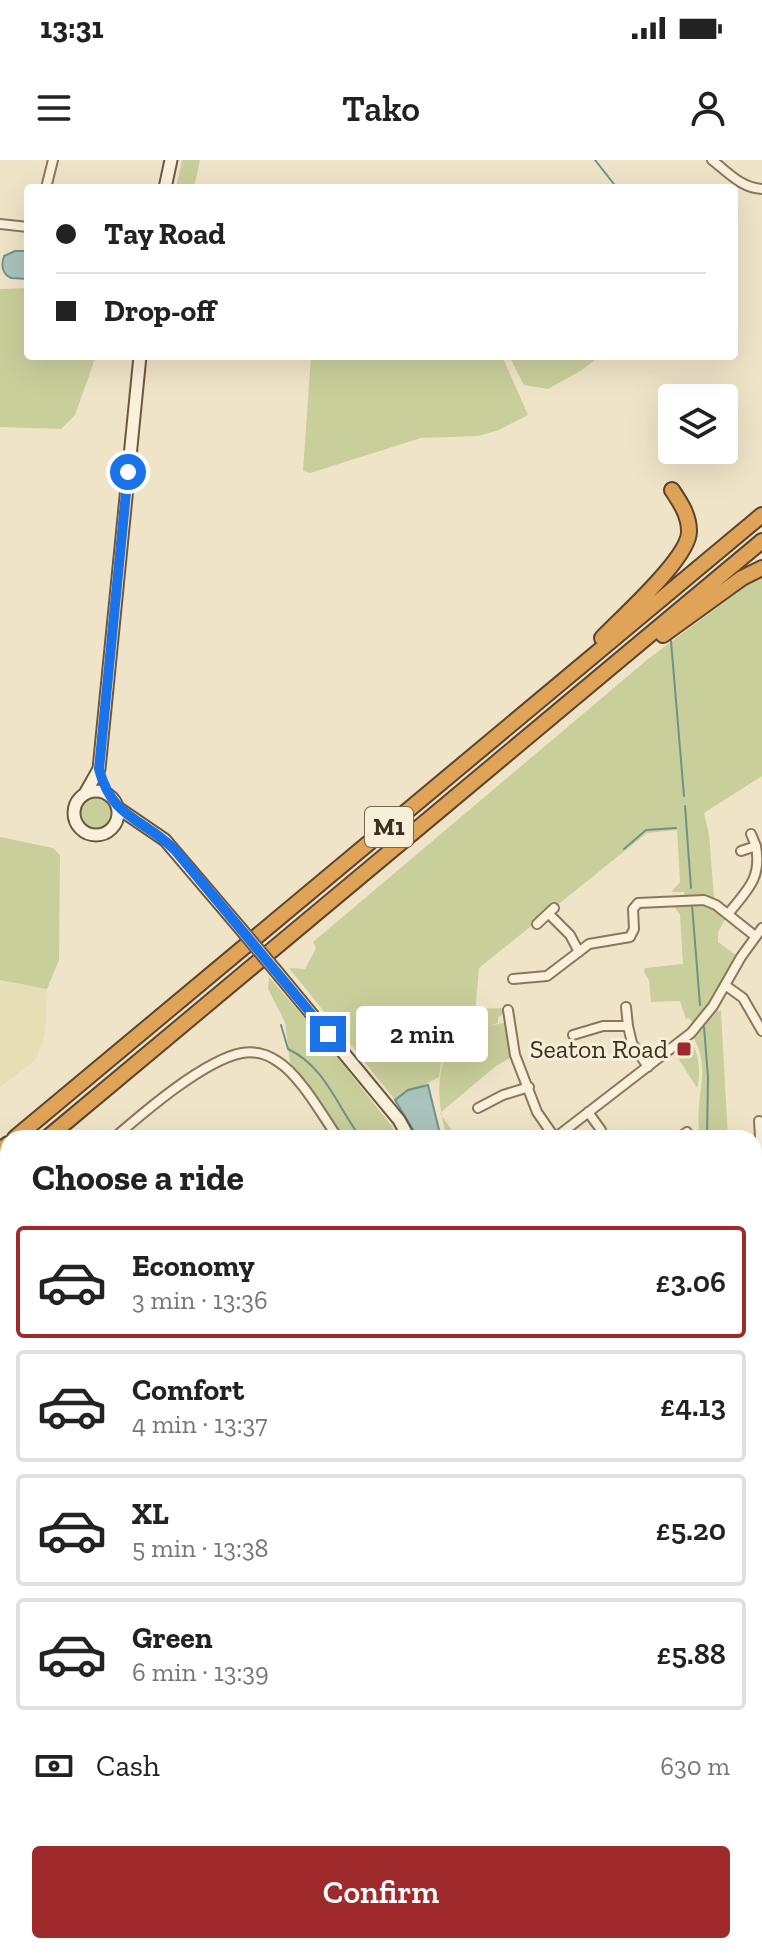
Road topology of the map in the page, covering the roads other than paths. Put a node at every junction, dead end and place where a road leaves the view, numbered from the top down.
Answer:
1 (53, 160) edge
2 (171, 160) edge
3 (712, 160) edge
4 (47, 184) edge
5 (166, 184) edge
6 (762, 189) edge
7 (0, 224) edge
8 (24, 227) edge
9 (140, 360) edge
10 (672, 490) dead end
11 (762, 515) edge
12 (762, 541) edge
13 (762, 568) edge
14 (570, 675) junction
15 (600, 676) junction
16 (99, 769) junction
17 (86, 792) junction
18 (109, 794) junction
19 (118, 808) junction
20 (140, 825) junction
21 (110, 830) junction
22 (751, 834) dead end
23 (756, 846) junction
24 (741, 851) dead end
25 (728, 914) junction
26 (537, 924) dead end
27 (759, 932) edge
28 (579, 952) junction
29 (517, 975) dead end
30 (725, 985) junction
31 (626, 1007) dead end
32 (508, 1010) dead end
33 (628, 1026) junction
34 (761, 1026) edge
35 (570, 1035) dead end
36 (648, 1067) junction
37 (529, 1087) junction
38 (476, 1109) dead end
39 (588, 1112) junction
40 (759, 1121) dead end
41 (25, 1130) edge
42 (57, 1130) edge
43 (123, 1130) edge
44 (332, 1130) edge
45 (405, 1130) edge
46 (549, 1130) edge
47 (565, 1130) edge
48 (601, 1130) edge
49 (760, 1130) edge

1 - 4 street
2 - 5 street
3 - 6 street
7 - 8 street
9 - 16 street
10 - 14 highway
11 - 14 highway, M1
12 - 15 highway, M1
13 - 15 highway
14 - 41 highway, M1
15 - 42 highway, M1
16 - 17 street
16 - 18 street
17 - 18 street
17 - 21 street
18 - 19 street
19 - 20 street
19 - 21 street
20 - 21 street
20 - 45 street, bridge
22 - 23 street
23 - 24 street
23 - 25 street
25 - 27 street
25 - 28 street
26 - 28 street
27 - 30 street
28 - 29 street
30 - 34 street
30 - 36 street
31 - 33 street
32 - 37 street
33 - 35 street
33 - 36 street
36 - 39 street
37 - 38 street
37 - 46 street
39 - 47 street
39 - 48 street
40 - 49 street
43 - 44 street

